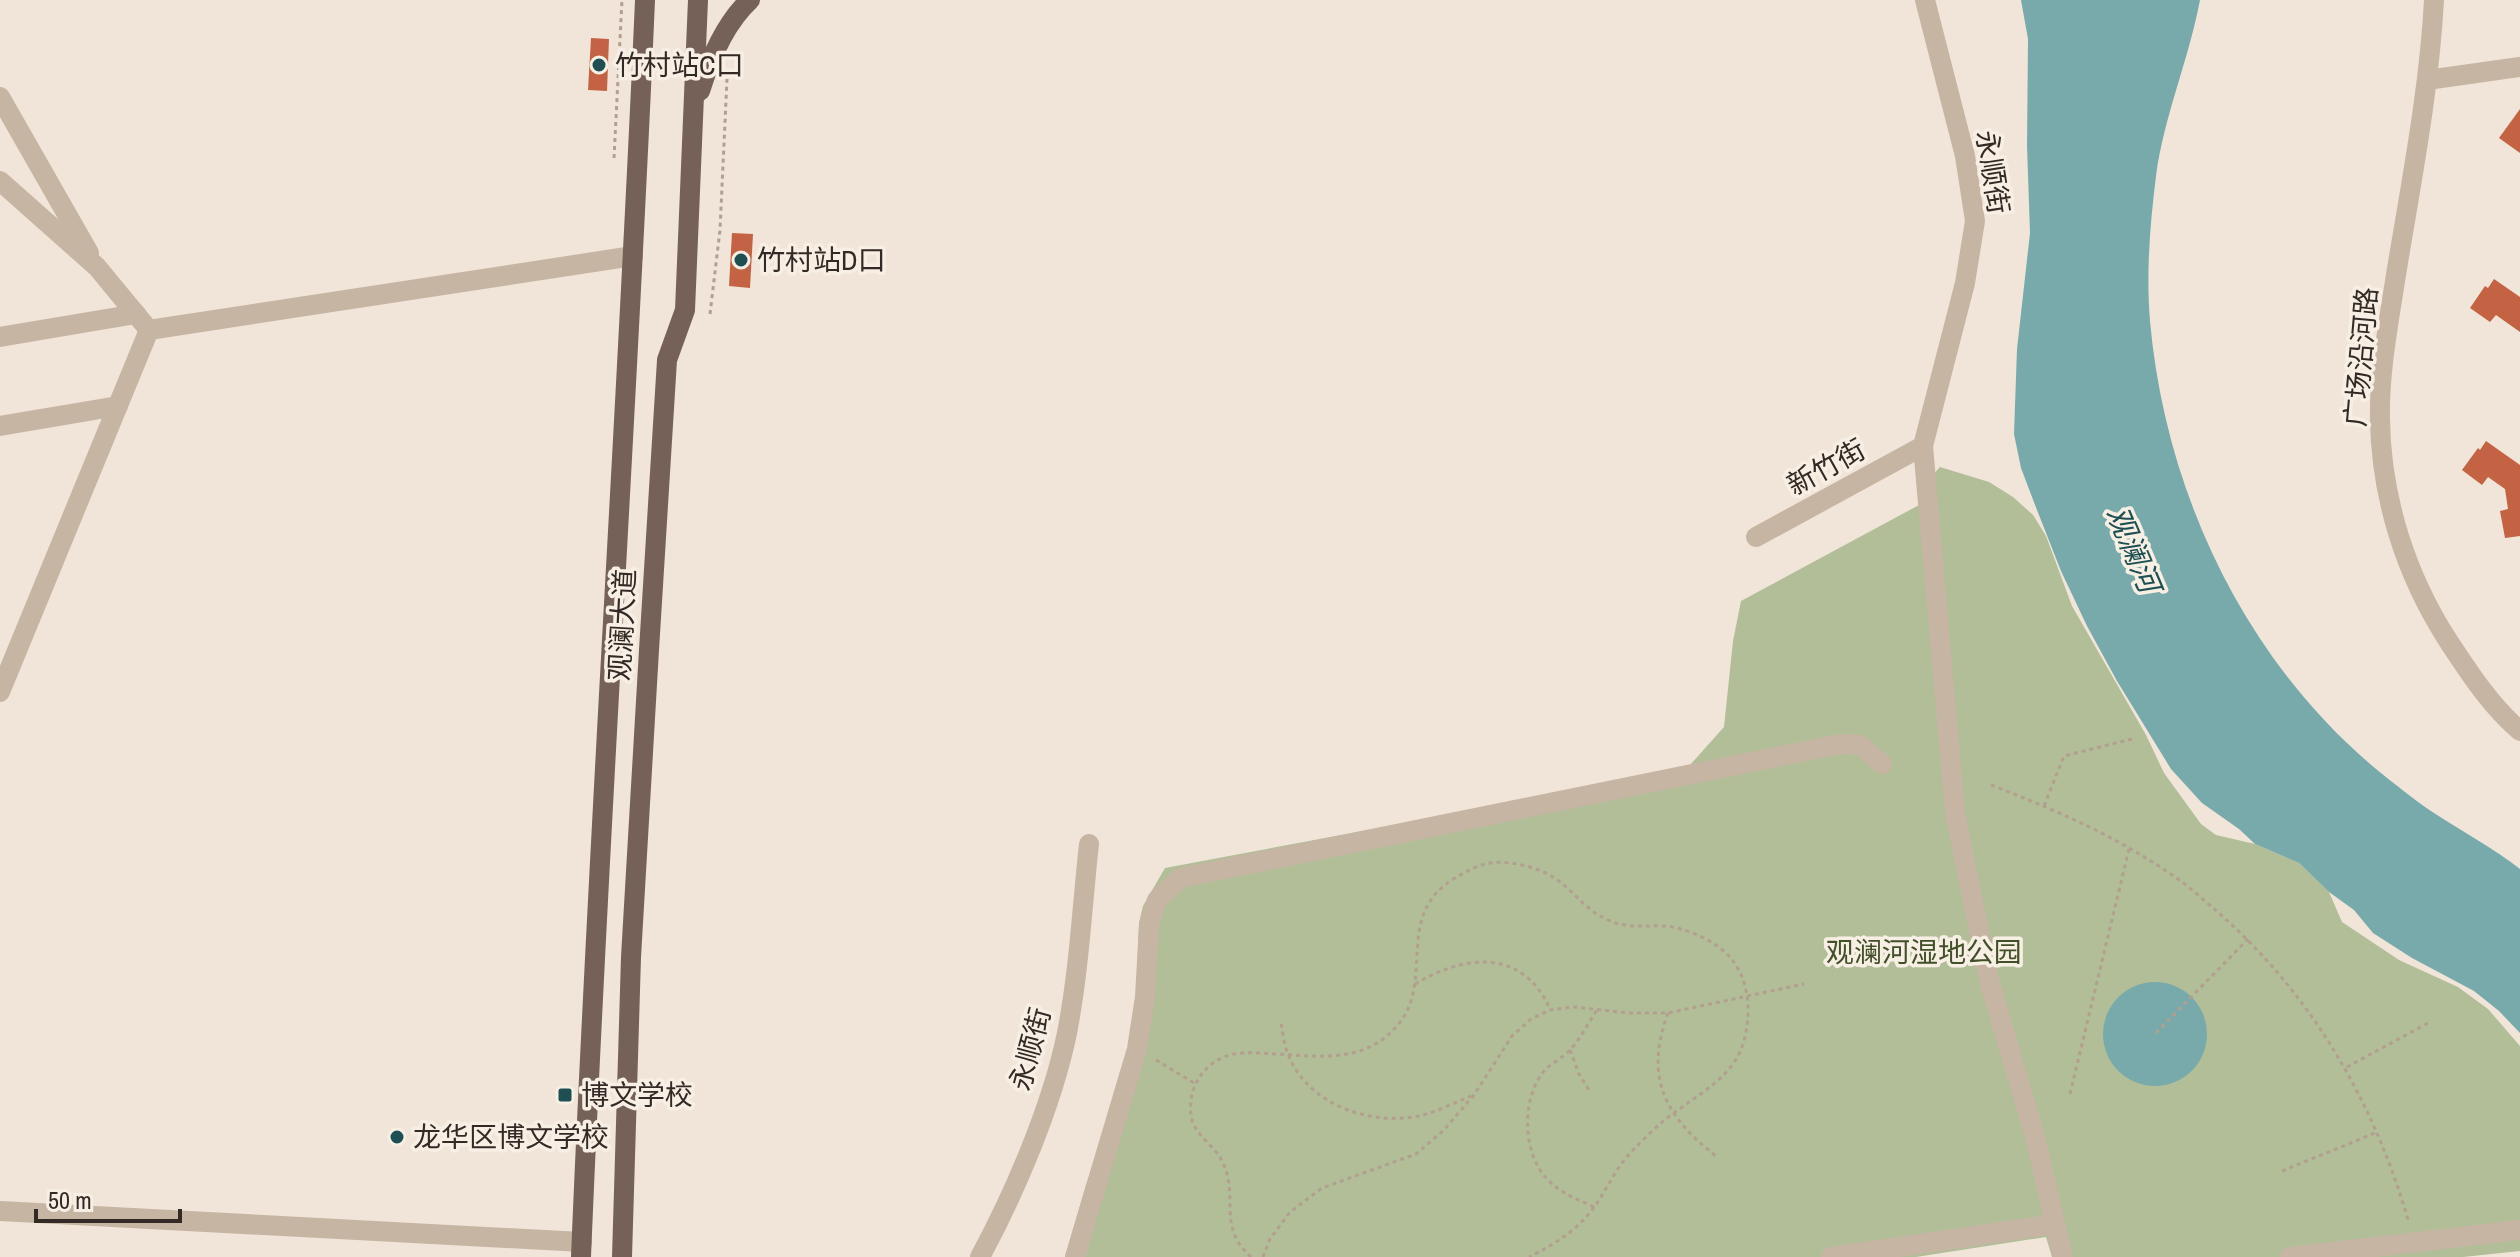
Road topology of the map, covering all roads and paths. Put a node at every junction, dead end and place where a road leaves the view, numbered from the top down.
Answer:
1 (622, 0) edge
2 (645, 0) edge
3 (698, 0) edge
4 (750, 0) edge
5 (1925, 0) edge
6 (2434, 0) edge
7 (727, 66) dead end
8 (2520, 67) edge
9 (2427, 80) junction
10 (0, 97) edge
11 (693, 126) junction
12 (614, 158) dead end
13 (0, 181) edge
14 (633, 256) junction
15 (97, 267) junction
16 (710, 314) dead end
17 (142, 322) junction
18 (0, 337) edge
19 (118, 406) junction
20 (0, 426) edge
21 (1923, 446) junction
22 (1756, 537) dead end
23 (0, 692) edge
24 (2520, 731) edge
25 (2136, 738) dead end
26 (1882, 764) dead end
27 (1991, 785) dead end
28 (2044, 806) junction
29 (1089, 844) dead end
30 (2129, 848) junction
31 (2248, 939) junction
32 (1415, 984) junction
33 (1804, 984) dead end
34 (1748, 995) junction
35 (1550, 1010) junction
36 (1598, 1010) junction
37 (1668, 1013) junction
38 (2428, 1023) dead end
39 (1281, 1024) dead end
40 (2156, 1033) dead end
41 (1137, 1049) junction
42 (1570, 1050) junction
43 (1288, 1055) junction
44 (2346, 1068) junction
45 (1194, 1083) junction
46 (1591, 1093) dead end
47 (2070, 1094) dead end
48 (1474, 1095) junction
49 (1672, 1114) junction
50 (2376, 1132) junction
51 (1717, 1157) dead end
52 (2282, 1171) dead end
53 (1594, 1207) junction
54 (0, 1211) edge
55 (2055, 1224) junction
56 (2520, 1230) edge
57 (2414, 1242) junction
58 (582, 1250) edge
59 (622, 1257) edge
60 (980, 1257) edge
61 (1075, 1257) edge
62 (1251, 1257) edge
63 (1263, 1257) edge
64 (1529, 1257) edge
65 (1831, 1257) edge
66 (2063, 1257) edge
67 (2290, 1257) edge

1 - 12 path
2 - 14 main road, 观澜大道
3 - 11 main road, 观澜大道
4 - 11 main road
5 - 21 street, 永顺街
6 - 9 street, 广场沿河路
7 - 16 path
8 - 9 street
9 - 24 street, 广场沿河路
10 - 15 street
11 - 59 main road, 观澜大道
13 - 15 street
14 - 17 street
14 - 58 main road, 观澜大道
15 - 17 street
17 - 18 street
17 - 19 street
19 - 20 street
19 - 23 street
21 - 22 street, 新竹街
21 - 55 street, 永顺街
25 - 28 path
26 - 41 street
27 - 28 path
28 - 30 path
29 - 60 street, 永顺街
30 - 31 path
30 - 47 path
31 - 40 path
31 - 44 path
32 - 34 path
32 - 35 path
32 - 43 path
33 - 34 path
34 - 37 path
34 - 49 path
35 - 36 path
35 - 48 path
36 - 37 path
36 - 42 path
37 - 49 path
38 - 44 path
39 - 43 path
41 - 45 path
41 - 61 street
42 - 46 path
42 - 53 path
43 - 45 path
43 - 48 path
44 - 50 path
45 - 62 path
48 - 63 path
49 - 51 path
49 - 53 path
50 - 52 path
50 - 57 path
53 - 64 path
54 - 58 street
55 - 65 street
55 - 66 street, 永顺街
56 - 57 street
57 - 67 street

